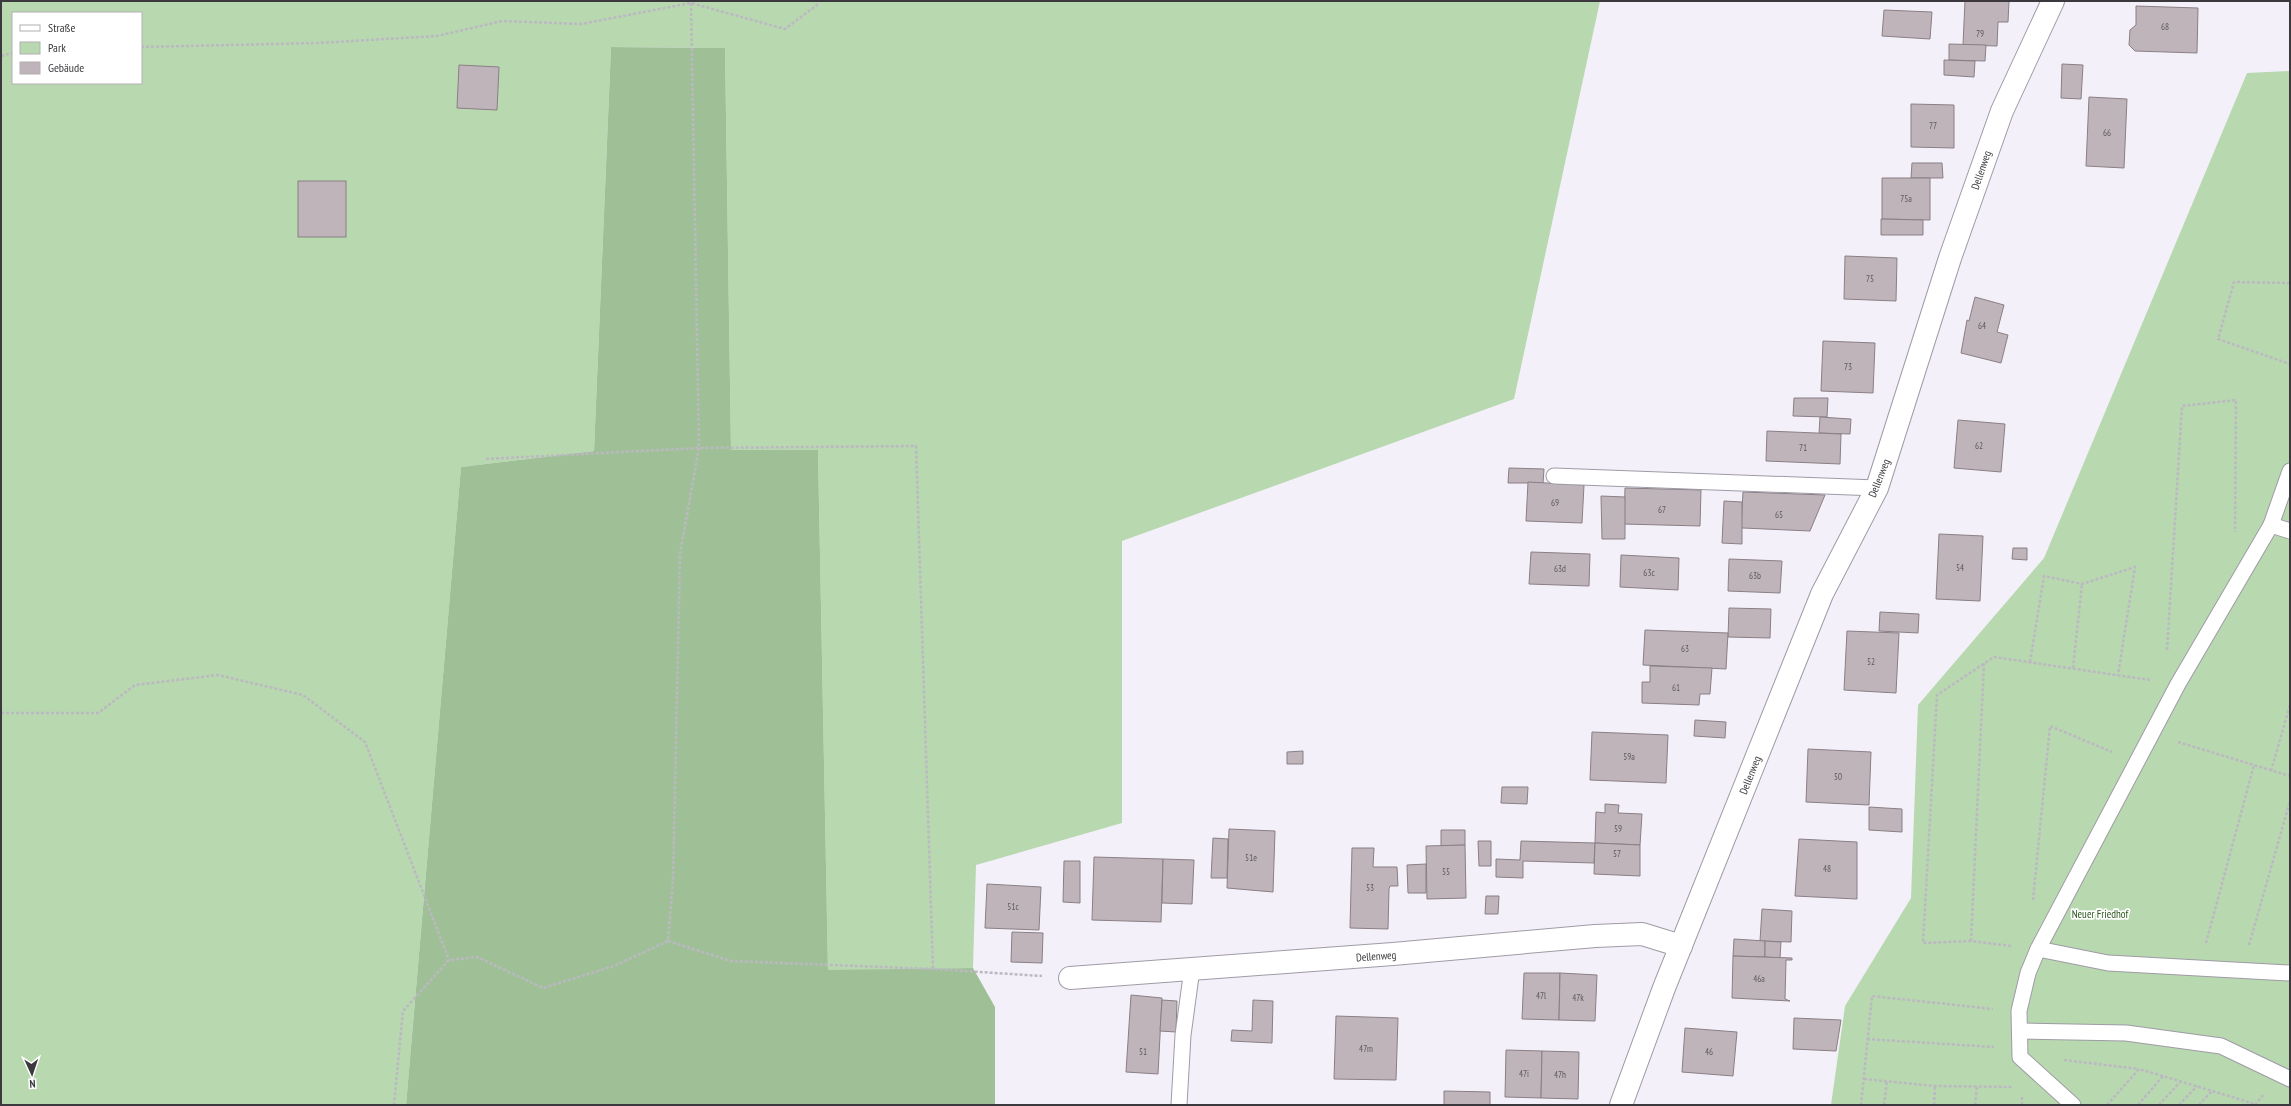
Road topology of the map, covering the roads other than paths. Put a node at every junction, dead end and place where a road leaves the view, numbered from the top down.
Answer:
1 (2053, 1) edge
2 (2290, 471) edge
3 (1554, 476) dead end
4 (1877, 488) junction
5 (2272, 525) junction
6 (2290, 531) edge
7 (1681, 946) junction
8 (2038, 950) junction
9 (1192, 970) junction
10 (2290, 973) edge
11 (1070, 978) road end
12 (2020, 1031) junction
13 (2290, 1079) edge
14 (1179, 1105) edge
15 (1621, 1105) edge
16 (2073, 1105) edge

1 - 4 street, Dellenweg
2 - 5 lane
3 - 4 lane
4 - 7 street, Dellenweg
5 - 6 lane
5 - 8 lane
7 - 9 street, Dellenweg
7 - 15 street, Dellenweg
8 - 10 lane
8 - 12 lane
9 - 11 street, Dellenweg
9 - 14 lane
12 - 13 lane
12 - 16 lane

